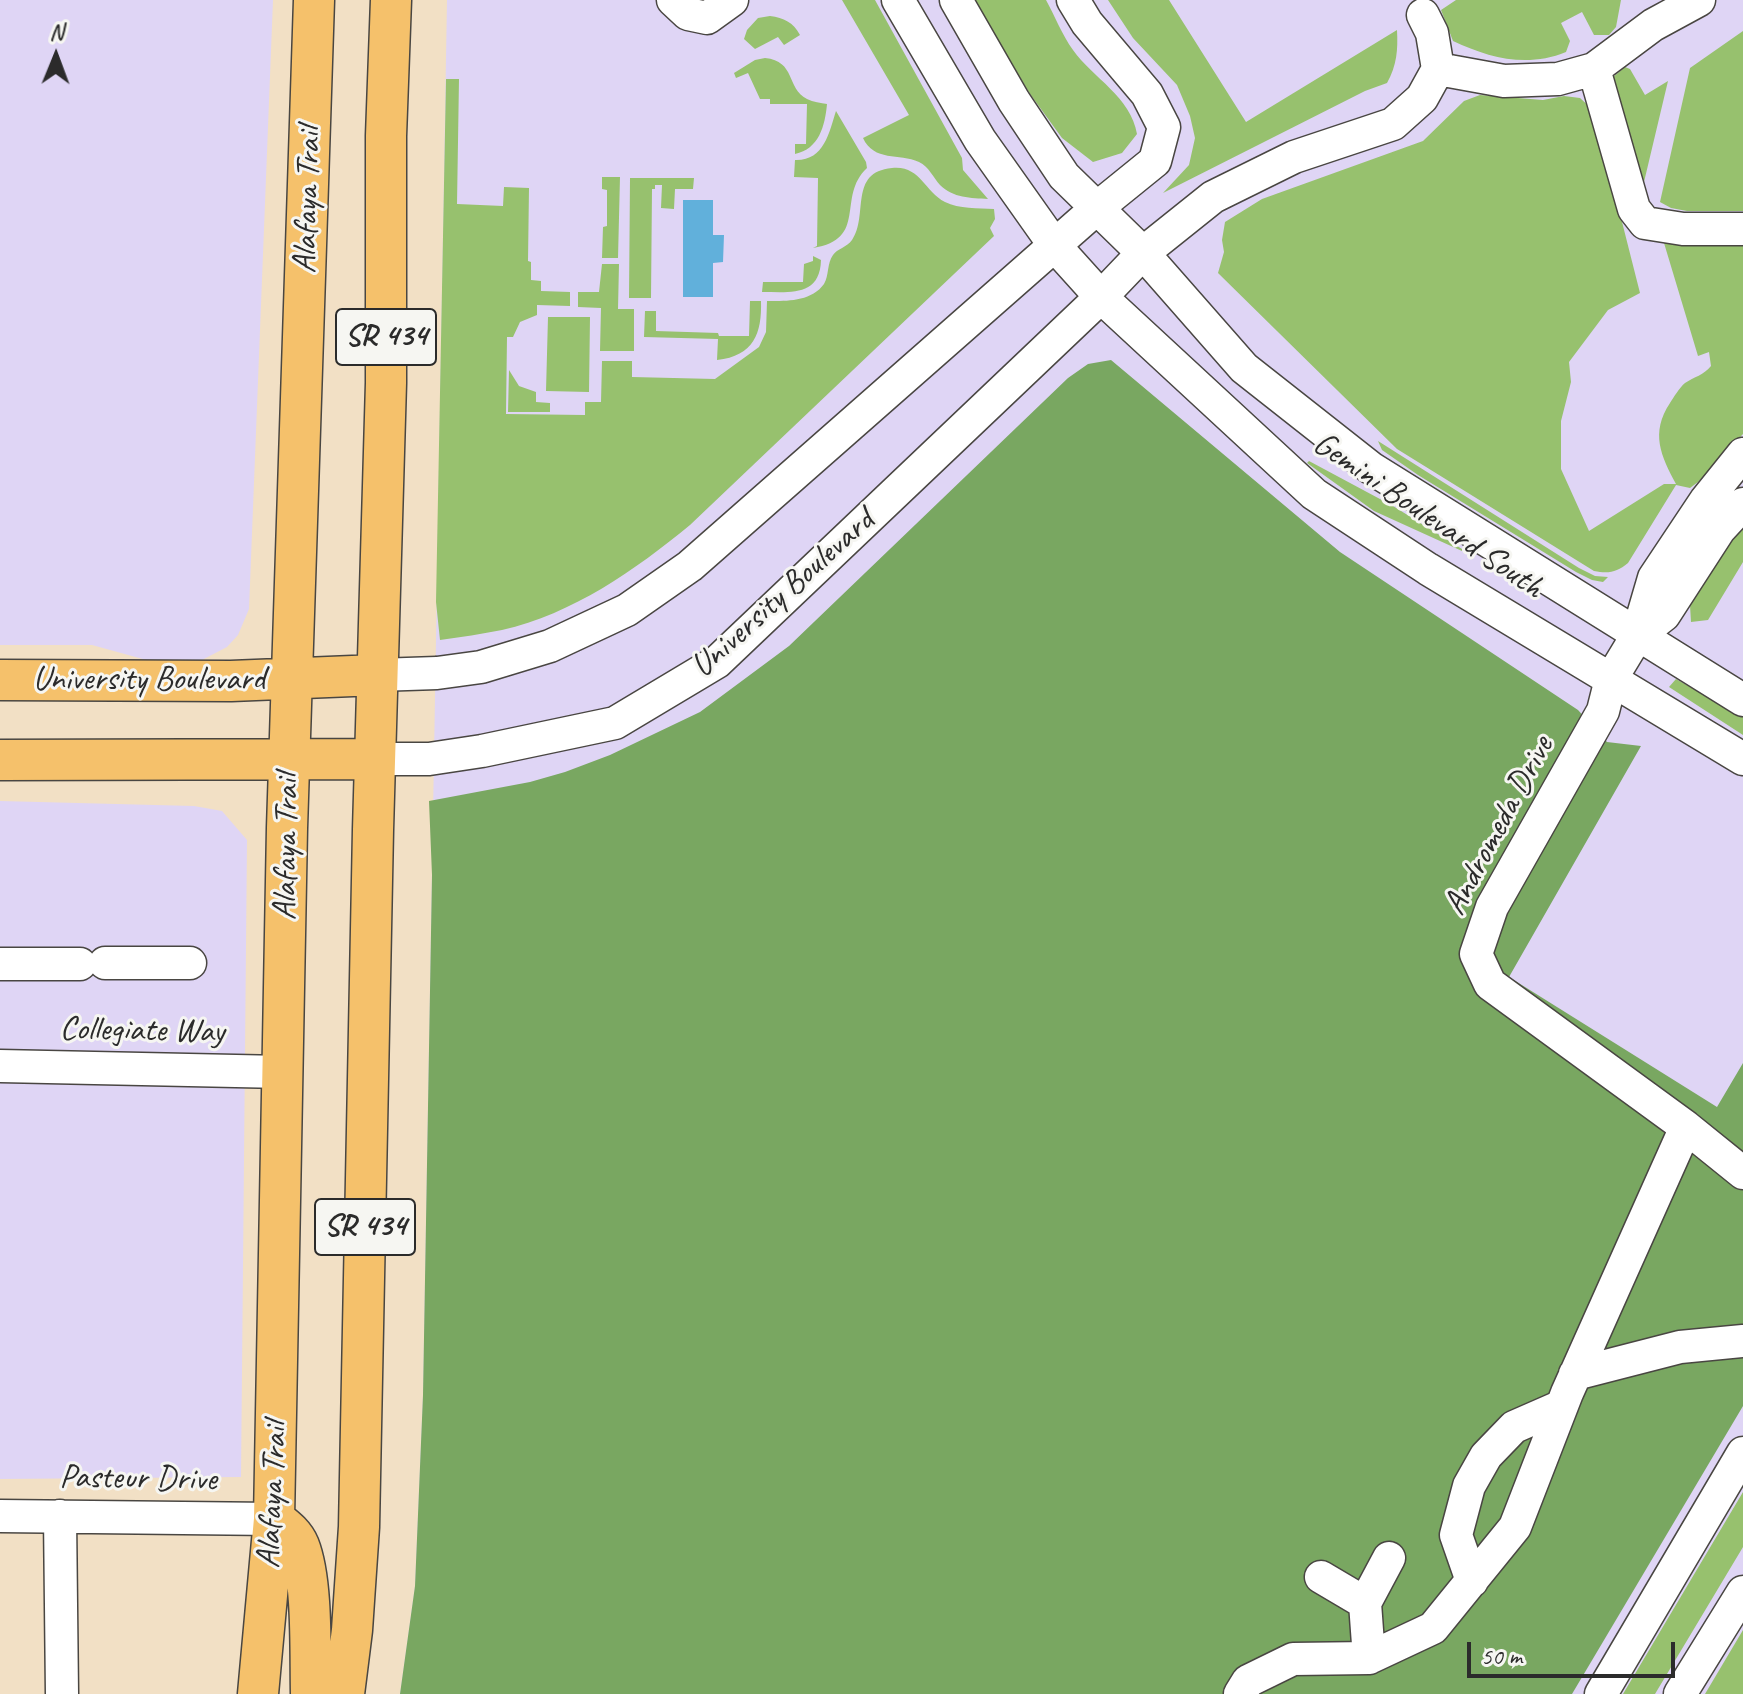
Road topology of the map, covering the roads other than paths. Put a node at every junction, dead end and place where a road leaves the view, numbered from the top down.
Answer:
1 (314, 0) edge
2 (391, 0) edge
3 (673, 0) edge
4 (732, 0) edge
5 (898, 0) edge
6 (956, 0) edge
7 (1073, 0) edge
8 (1699, 0) edge
9 (1652, 13) edge
10 (1423, 15) dead end
11 (1438, 69) junction
12 (1594, 69) junction
13 (1097, 208) junction
14 (1743, 229) edge
15 (1055, 246) junction
16 (1143, 253) junction
17 (1101, 297) junction
18 (1743, 454) edge
19 (1743, 504) edge
20 (1637, 636) junction
21 (377, 675) junction
22 (292, 678) junction
23 (1611, 679) junction
24 (0, 680) edge
25 (1743, 700) edge
26 (375, 759) junction
27 (1743, 759) edge
28 (0, 760) edge
29 (289, 760) junction
30 (190, 963) dead end
31 (0, 964) edge
32 (0, 1066) edge
33 (283, 1072) junction
34 (1686, 1127) junction
35 (1743, 1173) edge
36 (1743, 1341) edge
37 (1575, 1374) junction
38 (1562, 1406) junction
39 (1743, 1453) edge
40 (0, 1516) edge
41 (60, 1516) junction
42 (274, 1519) junction
43 (1389, 1558) dead end
44 (1321, 1577) dead end
45 (1472, 1581) junction
46 (1743, 1592) edge
47 (1365, 1603) junction
48 (1369, 1658) junction
49 (62, 1694) edge
50 (258, 1694) edge
51 (311, 1694) edge
52 (344, 1694) edge
53 (1240, 1694) edge
54 (1601, 1694) edge
55 (1680, 1694) edge

1 - 22 main road, Alafaya Trail / SR 434
2 - 21 main road, SR 434
3 - 4 street
5 - 15 street, Gemini Boulevard South
6 - 13 street, Gemini Boulevard South
7 - 13 street, University Boulevard
8 - 9 street
9 - 12 street
10 - 11 street
11 - 12 street
11 - 16 street, University Boulevard
12 - 14 street
13 - 15 street, University Boulevard
13 - 16 street, Gemini Boulevard South
15 - 17 street, Gemini Boulevard South
15 - 21 street, University Boulevard
16 - 17 street, University Boulevard
16 - 20 street, Gemini Boulevard South
17 - 23 street, Gemini Boulevard South
17 - 26 street, University Boulevard
18 - 20 street
19 - 20 street
20 - 23 street, Andromeda Drive
20 - 25 street, Gemini Boulevard South
21 - 22 main road, University Boulevard
21 - 26 main road, SR 434
22 - 24 main road, University Boulevard
22 - 29 main road, Alafaya Trail / SR 434
23 - 27 street, Gemini Boulevard South
23 - 34 street, Andromeda Drive
26 - 29 main road, University Boulevard
26 - 52 main road, SR 434
28 - 29 main road, University Boulevard
29 - 33 main road, Alafaya Trail / SR 434
30 - 31 street
32 - 33 street, Collegiate Way
33 - 42 main road, Alafaya Trail / SR 434
34 - 35 street, Andromeda Drive
34 - 37 street
36 - 37 street
37 - 38 street
38 - 45 street
38 - 45 street
39 - 54 street
40 - 41 street, Pasteur Drive
41 - 42 street, Pasteur Drive
41 - 49 street
42 - 50 main road, Alafaya Trail / SR 434
42 - 51 main road
43 - 47 street
44 - 47 street
45 - 48 street
46 - 55 street
47 - 48 street
48 - 53 street

